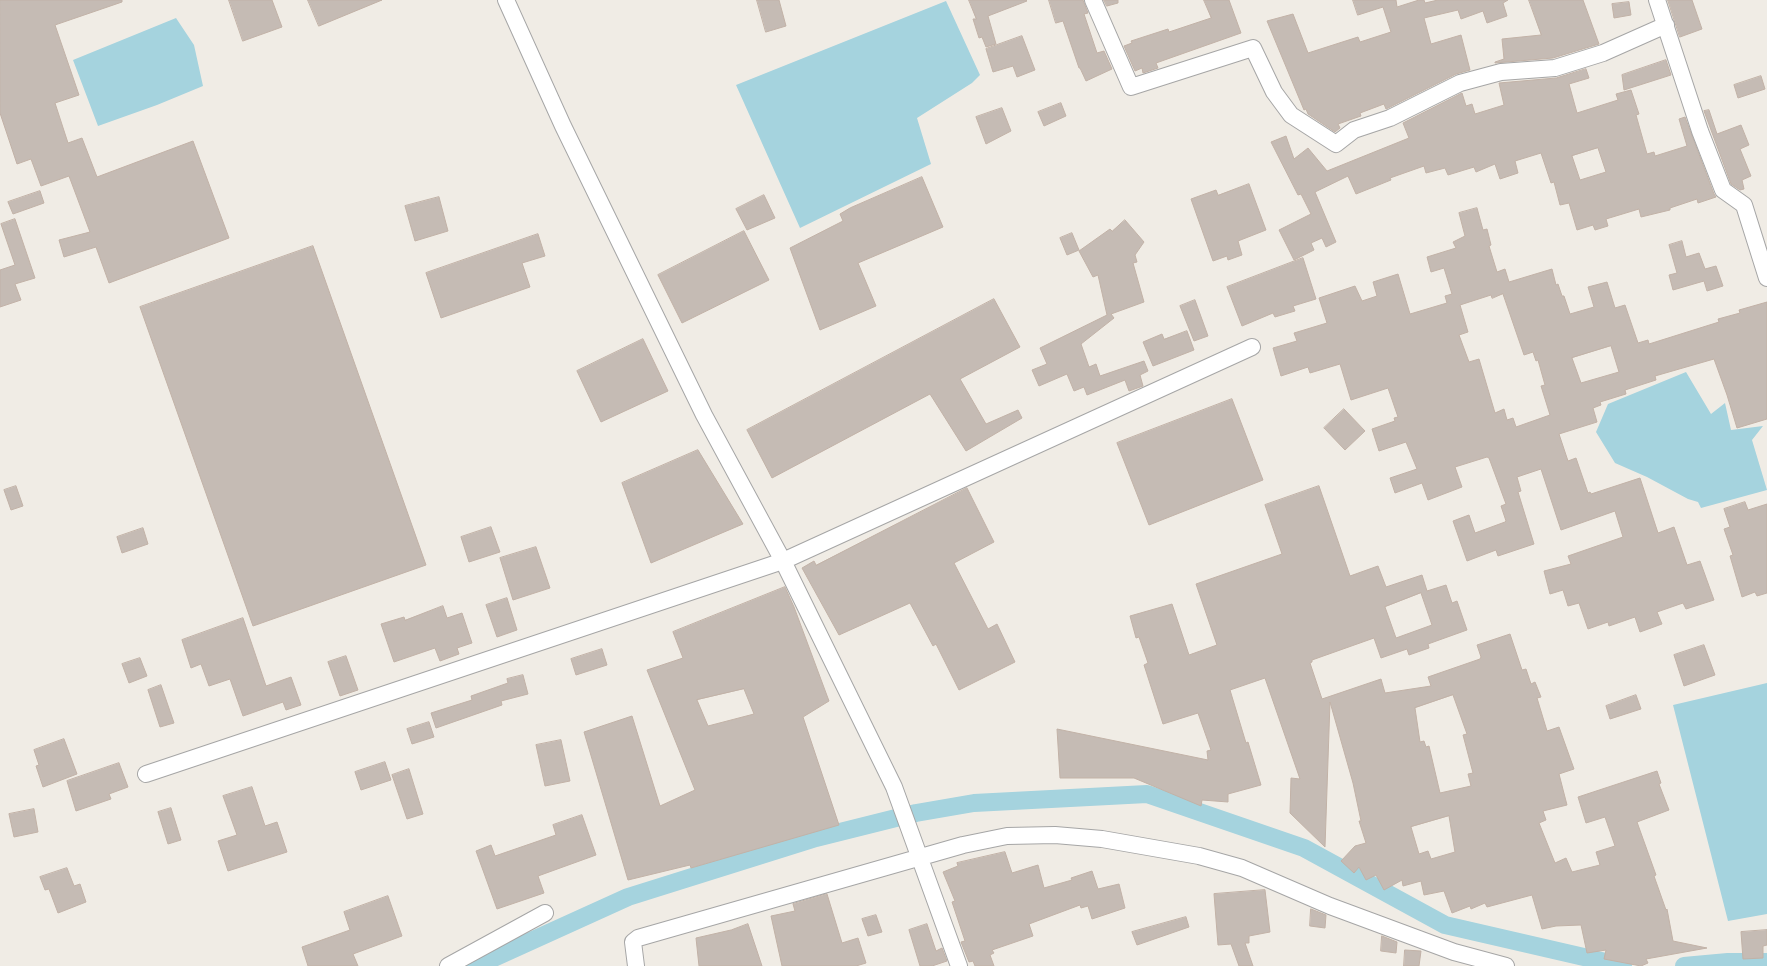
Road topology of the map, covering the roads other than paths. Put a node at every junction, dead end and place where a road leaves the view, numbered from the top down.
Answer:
1 (506, 0) edge
2 (1093, 0) edge
3 (1658, 0) edge
4 (1666, 25) junction
5 (1767, 278) edge
6 (1252, 347) dead end
7 (783, 561) junction
8 (146, 774) dead end
9 (917, 850) junction
10 (545, 913) dead end
11 (448, 966) edge
12 (636, 966) edge
13 (959, 966) edge
14 (1506, 966) edge

1 - 7 street
2 - 4 street
3 - 4 street
4 - 5 street
6 - 7 street
7 - 8 street
7 - 9 street
9 - 12 street
9 - 13 street
9 - 14 street
10 - 11 street

